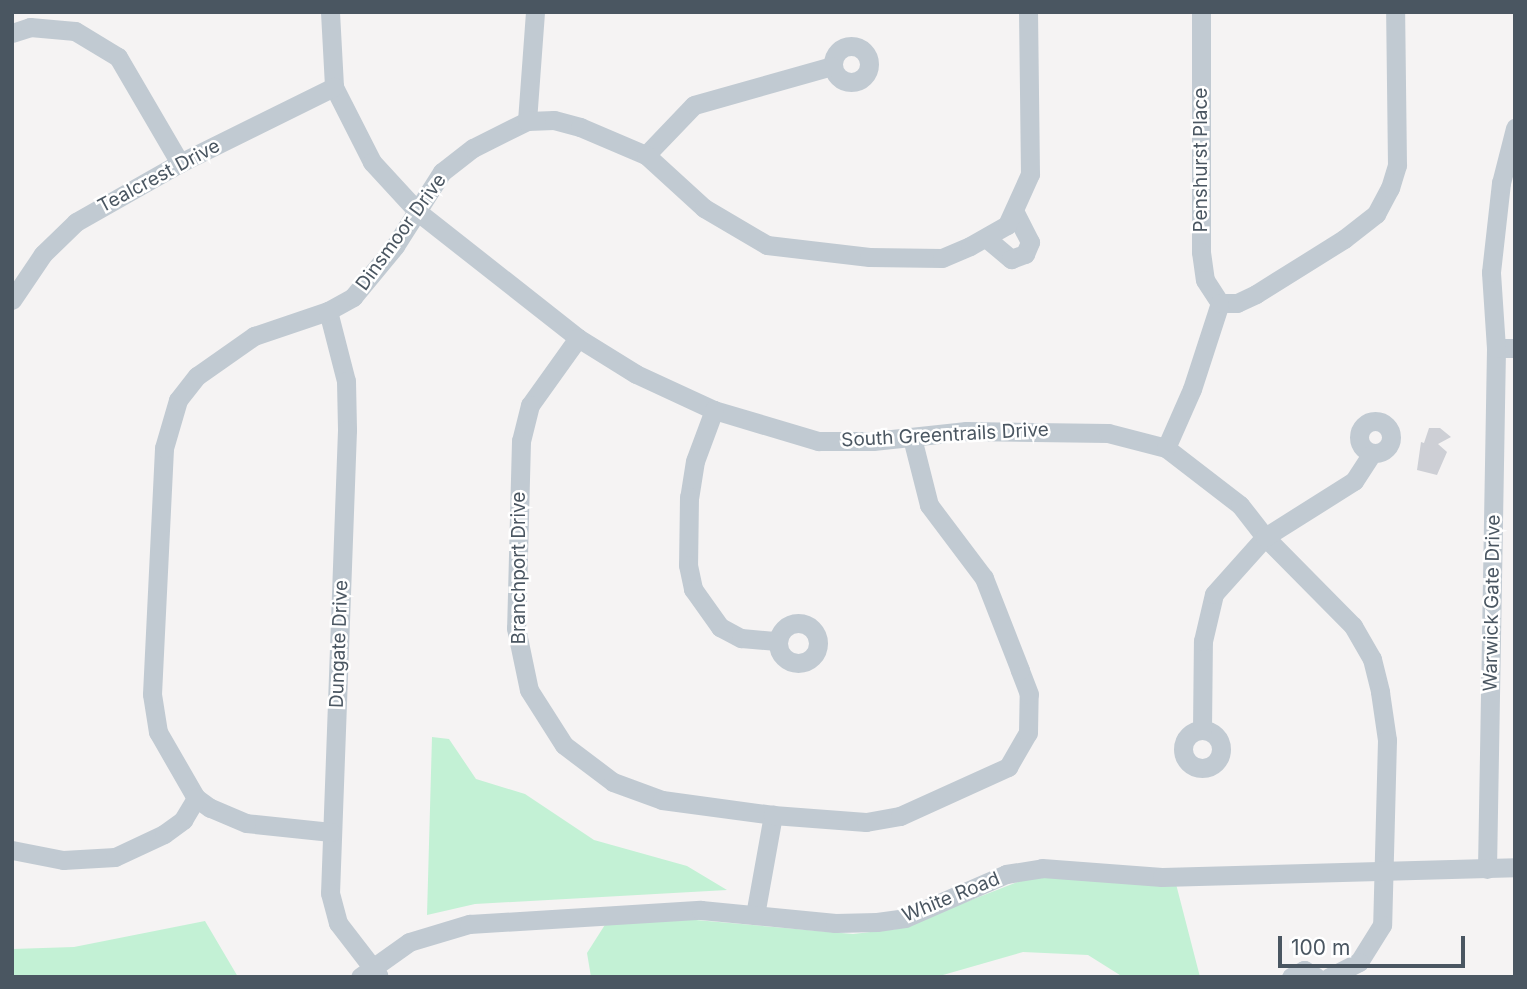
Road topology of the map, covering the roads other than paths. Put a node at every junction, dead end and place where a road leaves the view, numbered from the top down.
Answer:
1 (330, 12) edge
2 (536, 12) edge
3 (1028, 12) edge
4 (1201, 12) edge
5 (1395, 12) edge
6 (12, 33) edge
7 (832, 66) dead end
8 (334, 87) junction
9 (527, 121) junction
10 (1515, 128) edge
11 (646, 155) junction
12 (180, 163) junction
13 (418, 212) junction
14 (1011, 219) junction
15 (986, 238) junction
16 (12, 300) edge
17 (1220, 303) junction
18 (328, 311) junction
19 (578, 338) junction
20 (1502, 344) edge
21 (714, 410) junction
22 (912, 438) junction
23 (1166, 447) junction
24 (1371, 454) dead end
25 (1265, 537) junction
26 (778, 641) dead end
27 (1202, 730) dead end
28 (196, 798) junction
29 (773, 815) junction
30 (331, 832) junction
31 (12, 850) edge
32 (1515, 867) edge
33 (1487, 869) junction
34 (1381, 873) junction
35 (755, 915) junction
36 (370, 973) edge
37 (1290, 977) edge
38 (1316, 977) edge
39 (1329, 977) edge

1 - 8 street, South Greentrails Drive
2 - 9 street
3 - 14 street
4 - 17 street, Penshurst Place
5 - 17 street
6 - 12 street
7 - 11 street
8 - 12 street, Tealcrest Drive
8 - 13 street, South Greentrails Drive
9 - 11 street, Dinsmoor Drive
9 - 13 street, Dinsmoor Drive
10 - 20 street, Warwick Gate Drive
11 - 15 street, Dinsmoor Drive
12 - 16 street, Tealcrest Drive
13 - 18 street, Dinsmoor Drive
13 - 19 street, South Greentrails Drive
14 - 15 street, Dinsmoor Drive
14 - 15 street
17 - 23 street
18 - 28 street, Dinsmoor Drive
18 - 30 street, Dungate Drive
19 - 21 street, South Greentrails Drive
19 - 29 street, Branchport Drive
20 - 33 street, Warwick Gate Drive
21 - 22 street, South Greentrails Drive
21 - 26 street
22 - 23 street, South Greentrails Drive
22 - 29 street, Branchport Drive
23 - 25 street, South Greentrails Drive
24 - 25 street
25 - 27 street
25 - 34 street, South Greentrails Drive
28 - 30 street
28 - 31 street
29 - 35 street
30 - 36 street, Dungate Drive
32 - 33 street, White Road
33 - 34 street, White Road
34 - 35 street, White Road
34 - 39 street, South Greentrails Drive
35 - 36 street, White Road
37 - 38 street

